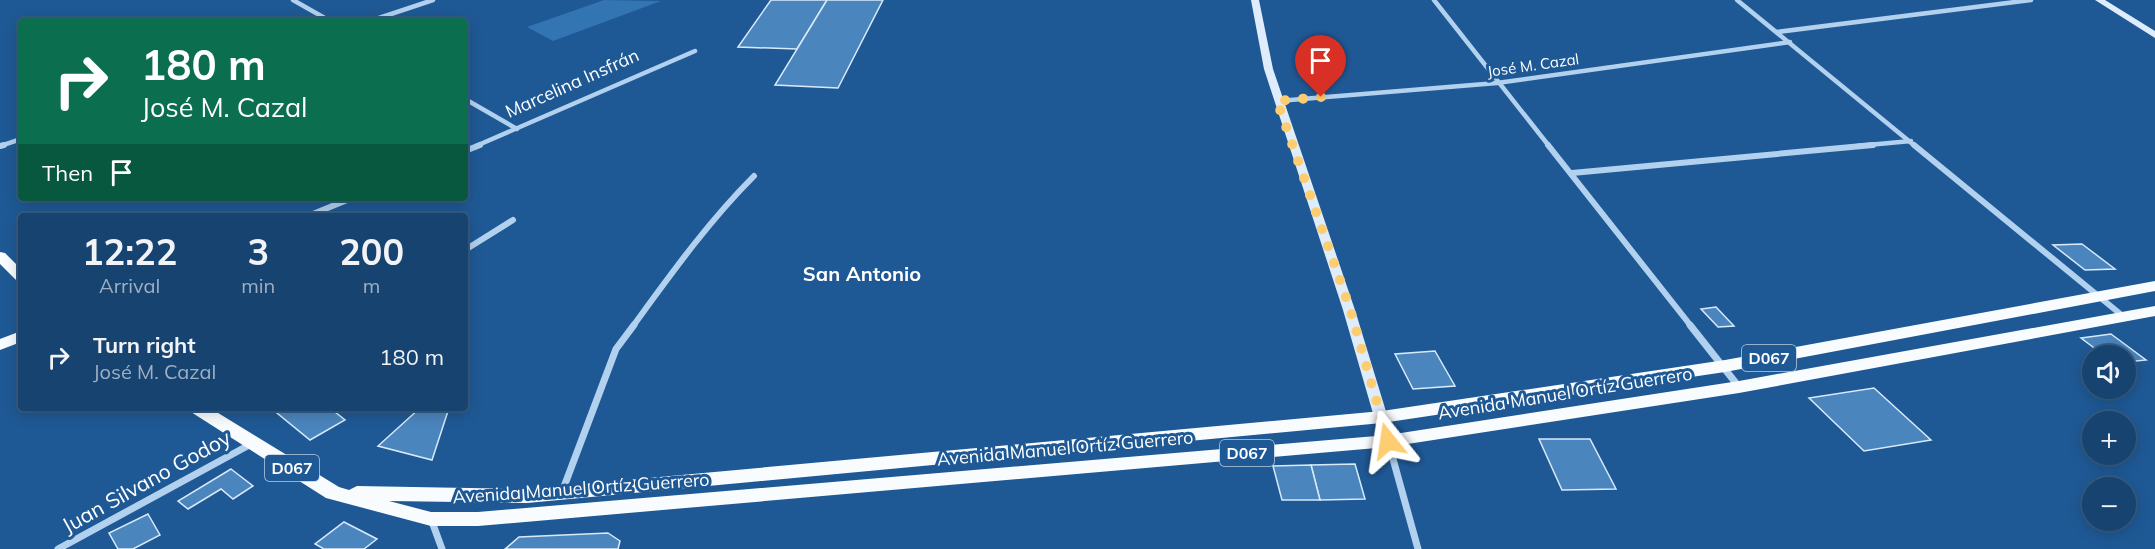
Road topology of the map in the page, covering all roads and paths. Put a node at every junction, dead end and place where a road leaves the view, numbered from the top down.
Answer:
1 (293, 0) edge
2 (433, 0) edge
3 (1255, 0) edge
4 (1434, 0) edge
5 (1737, 0) edge
6 (2031, 0) edge
7 (2099, 0) edge
8 (325, 18) edge
9 (379, 18) edge
10 (1777, 32) junction
11 (2155, 35) edge
12 (1790, 42) junction
13 (695, 51) dead end
14 (1497, 83) junction
15 (468, 101) edge
16 (1277, 101) junction
17 (517, 129) junction
18 (18, 140) edge
19 (1911, 141) junction
20 (0, 146) edge
21 (468, 150) edge
22 (1572, 173) junction
23 (754, 176) dead end
24 (344, 201) edge
25 (315, 213) edge
26 (513, 220) dead end
27 (468, 248) edge
28 (0, 256) edge
29 (18, 274) edge
30 (2155, 286) edge
31 (2100, 297) junction
32 (2155, 311) edge
33 (2124, 318) junction
34 (18, 337) edge
35 (0, 345) edge
36 (1725, 366) junction
37 (1739, 387) junction
38 (205, 411) edge
39 (1382, 417) junction
40 (1388, 441) junction
41 (251, 444) junction
42 (562, 492) junction
43 (333, 493) junction
44 (432, 519) junction
45 (58, 549) edge
46 (442, 549) edge
47 (1418, 549) edge

1 - 8 street
2 - 9 street
3 - 16 street
4 - 14 street
5 - 10 street
6 - 10 street
7 - 11 street
10 - 12 street
12 - 14 street, José M. Cazal
12 - 19 street
13 - 17 street, Marcelina Insfrán
14 - 16 street, José M. Cazal
14 - 22 street
15 - 17 street
16 - 39 street
17 - 21 street, Marcelina Insfrán
18 - 20 street
19 - 22 street
19 - 31 street
22 - 36 street
23 - 42 street
24 - 25 street
26 - 27 street
28 - 29 main road
30 - 31 main road, Avenida Manuel Ortíz Guerrero / D067
31 - 33 street
31 - 36 main road, Avenida Manuel Ortíz Guerrero / D067
32 - 33 main road, Avenida Manuel Ortíz Guerrero / D067
33 - 37 main road, Avenida Manuel Ortíz Guerrero / D067
34 - 35 main road
36 - 37 street
36 - 39 main road, Avenida Manuel Ortíz Guerrero / D067
37 - 40 main road, Avenida Manuel Ortíz Guerrero / D067
38 - 41 main road, Avenida Manuel Ortíz Guerrero / D067
39 - 40 street
39 - 42 main road, Avenida Manuel Ortíz Guerrero / D067
40 - 44 main road, Avenida Manuel Ortíz Guerrero / D067
40 - 47 street
41 - 43 main road, Avenida Manuel Ortíz Guerrero / D067
41 - 45 street, Juan Silvano Godoy
42 - 43 main road, Avenida Manuel Ortíz Guerrero / D067
43 - 44 main road, Avenida Manuel Ortíz Guerrero / D067
44 - 46 street

